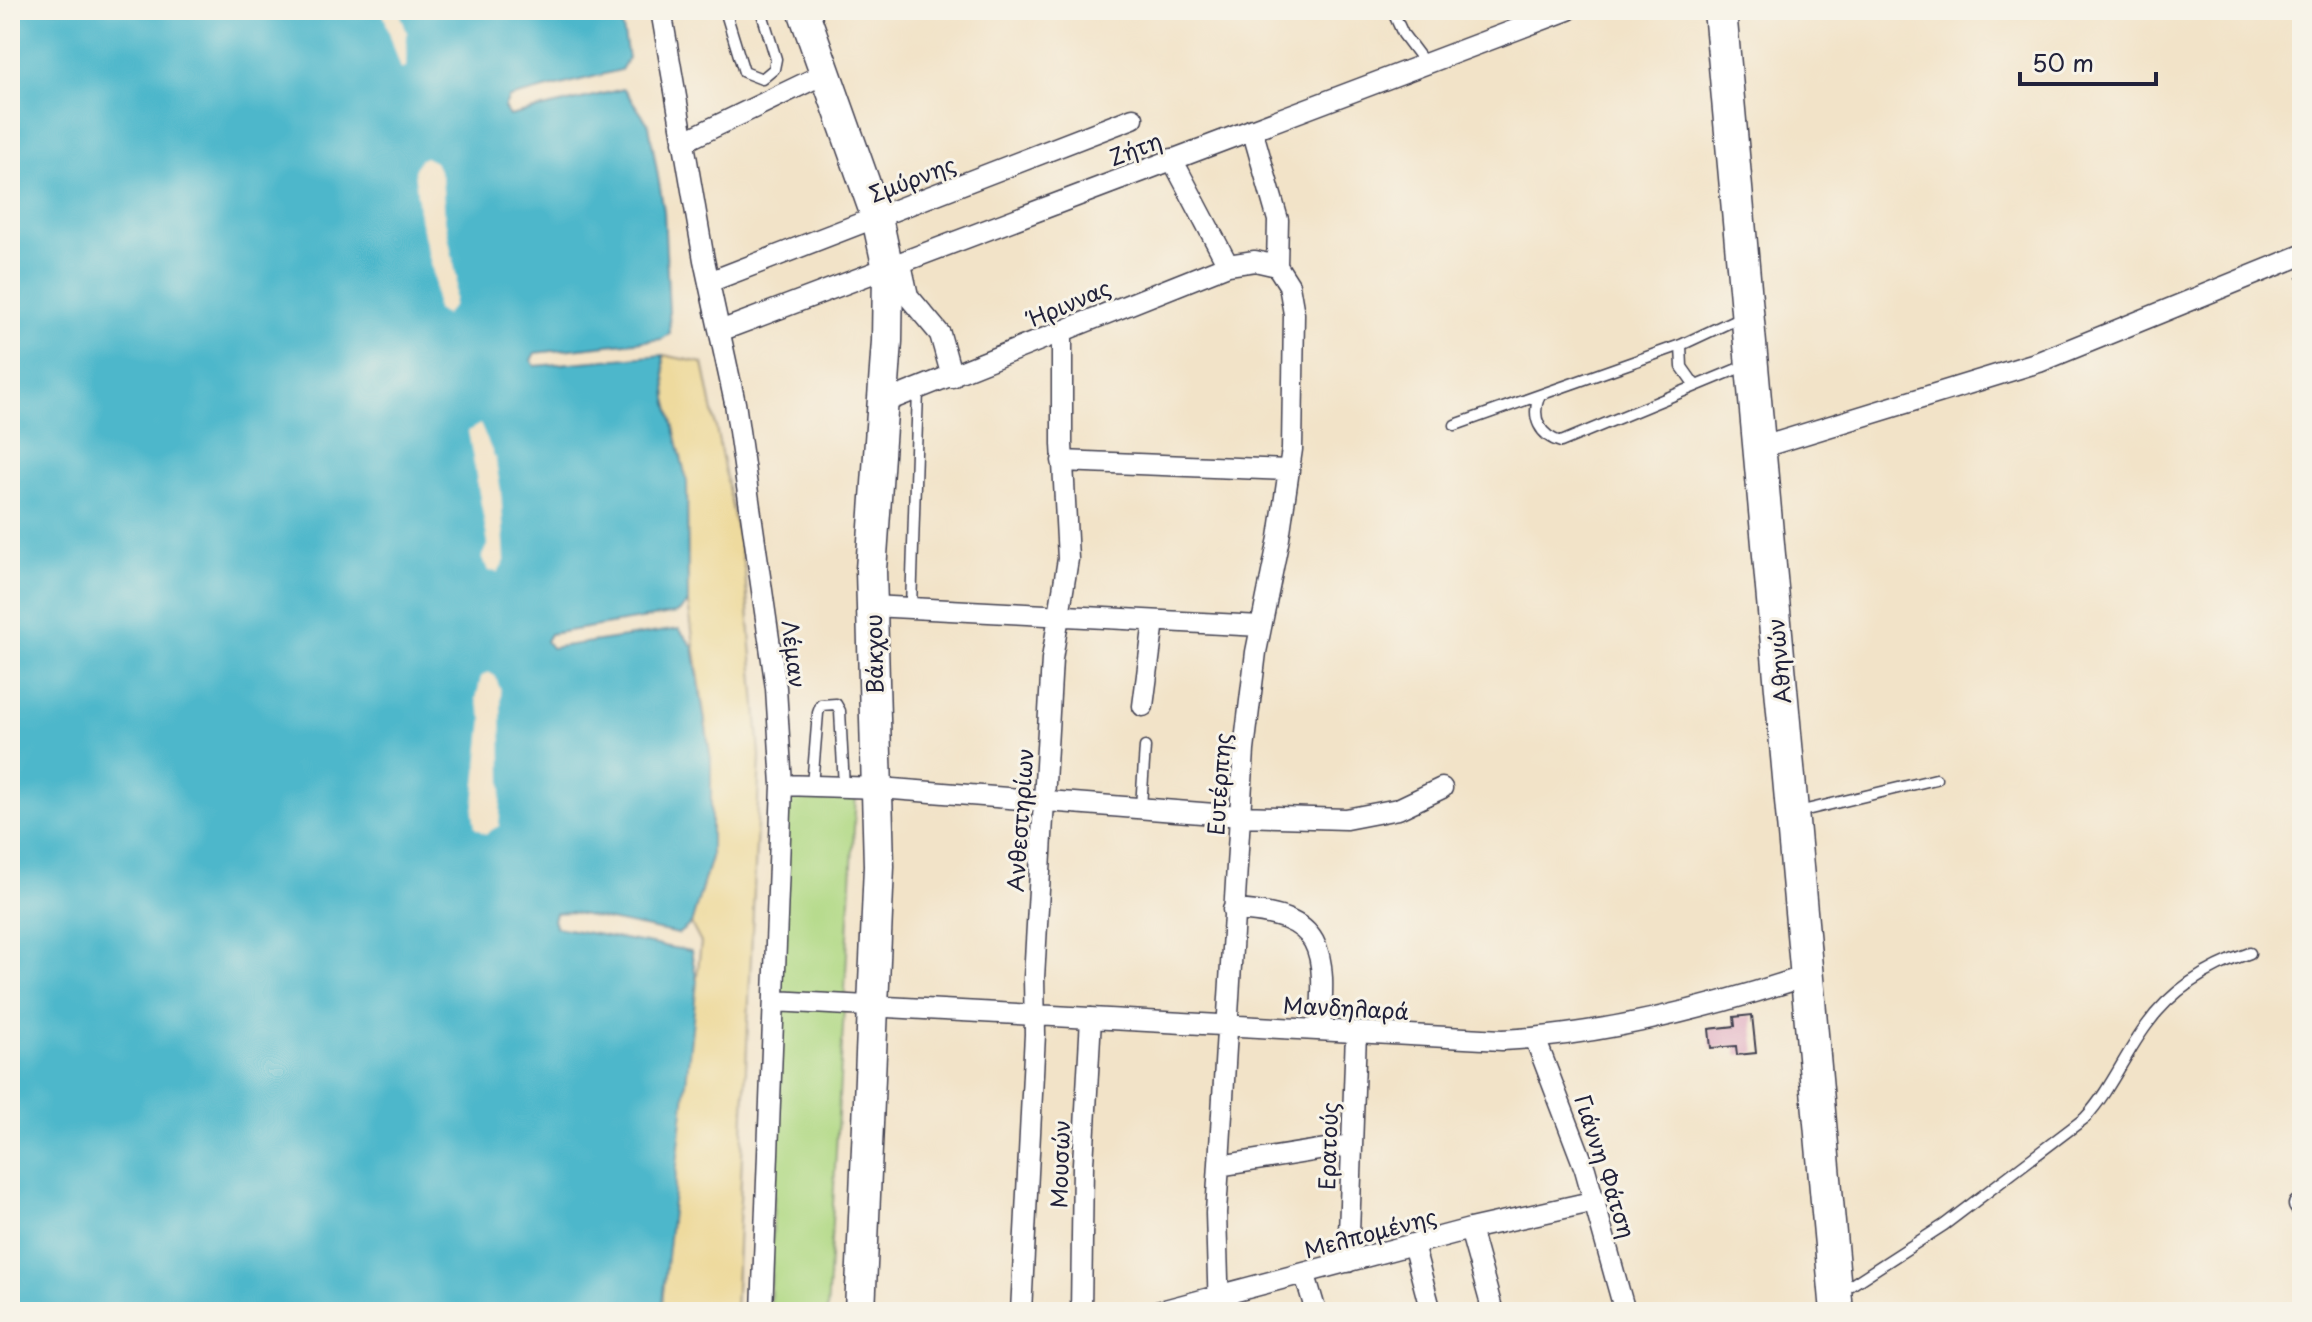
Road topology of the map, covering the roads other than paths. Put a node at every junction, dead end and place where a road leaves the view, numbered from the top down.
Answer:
1 (661, 10) edge
2 (725, 10) edge
3 (761, 10) edge
4 (803, 10) edge
5 (1392, 10) edge
6 (1568, 10) edge
7 (1720, 10) edge
8 (1424, 62) junction
9 (826, 73) junction
10 (1133, 118) dead end
11 (1252, 129) junction
12 (683, 142) junction
13 (1172, 159) junction
14 (877, 218) junction
15 (2302, 255) edge
16 (1228, 265) junction
17 (894, 266) junction
18 (1277, 266) junction
19 (709, 282) junction
20 (1747, 314) junction
21 (720, 331) junction
22 (1062, 331) junction
23 (1681, 345) junction
24 (1751, 363) junction
25 (952, 377) junction
26 (1694, 384) junction
27 (918, 390) junction
28 (1539, 397) junction
29 (882, 403) junction
30 (1455, 425) dead end
31 (1759, 448) junction
32 (1062, 461) junction
33 (1289, 470) junction
34 (872, 606) junction
35 (911, 608) junction
36 (1058, 616) junction
37 (1154, 621) junction
38 (1261, 626) junction
39 (1143, 706) dead end
40 (1145, 747) dead end
41 (1936, 779) dead end
42 (782, 785) junction
43 (812, 786) junction
44 (844, 787) junction
45 (880, 788) junction
46 (1442, 788) dead end
47 (1044, 799) junction
48 (1141, 807) junction
49 (1791, 813) junction
50 (1240, 816) junction
51 (1233, 910) junction
52 (2250, 953) dead end
53 (1806, 976) junction
54 (774, 1001) junction
55 (876, 1005) junction
56 (1035, 1014) junction
57 (1091, 1018) junction
58 (1227, 1025) junction
59 (1320, 1030) junction
60 (1356, 1032) junction
61 (1535, 1038) junction
62 (1350, 1145) junction
63 (1219, 1166) junction
64 (1596, 1201) junction
65 (1470, 1229) junction
66 (1413, 1244) junction
67 (1348, 1262) junction
68 (1305, 1275) junction
69 (1218, 1304) edge
70 (1837, 1304) edge
71 (762, 1312) edge
72 (860, 1312) edge
73 (1021, 1312) edge
74 (1081, 1312) edge
75 (1157, 1312) edge
76 (1316, 1312) edge
77 (1431, 1312) edge
78 (1493, 1312) edge
79 (1625, 1312) edge

1 - 12 street, Λέμαν
2 - 3 lane
4 - 9 street, Βάκχου
5 - 8 lane
6 - 8 street, Ζήτη
7 - 20 main road, Αθηνών
8 - 11 street, Ζήτη
9 - 12 street
9 - 14 street, Βάκχου
10 - 14 street, Σμύρνης
11 - 13 street, Ζήτη
11 - 18 street
12 - 19 street, Λέμαν
13 - 16 street
13 - 17 street, Ζήτη
14 - 17 street, Βάκχου
14 - 19 street, Σμύρνης
15 - 31 street
16 - 18 street, Ήριννας
16 - 22 street, Ήριννας
17 - 21 street, Ζήτη
17 - 25 street
17 - 29 street, Βάκχου
18 - 33 street, Ευτέρπης
19 - 21 street, Λέμαν
20 - 23 lane
20 - 24 main road, Αθηνών
21 - 42 street, Λέμαν
22 - 25 street, Ήριννας
22 - 32 street, Ανθεστηρίων
23 - 26 lane
23 - 28 lane
24 - 26 lane
24 - 31 main road, Αθηνών
25 - 27 street, Ήριννας
26 - 28 lane
27 - 29 street, Ήριννας
27 - 35 lane
28 - 30 lane
29 - 34 street, Βάκχου
31 - 49 main road, Αθηνών
32 - 33 street
32 - 36 street, Ανθεστηρίων
33 - 38 street, Ευτέρπης
34 - 35 street
34 - 45 street, Βάκχου
35 - 36 street
36 - 37 street
36 - 47 street, Ανθεστηρίων
37 - 38 street
37 - 39 street
38 - 50 street, Ευτέρπης
40 - 48 lane
41 - 49 lane
42 - 43 street
42 - 54 street, Λέμαν
43 - 44 street
43 - 44 lane
44 - 45 street
45 - 47 street
45 - 55 street, Βάκχου
46 - 50 street
47 - 48 street
47 - 56 street, Ανθεστηρίων
48 - 50 street
49 - 53 main road, Αθηνών
50 - 51 street, Ευτέρπης
51 - 58 street, Ευτέρπης
51 - 59 street
52 - 70 lane
53 - 61 street, Μανδηλαρά
53 - 70 main road, Αθηνών
54 - 55 street, Μανδηλαρά
54 - 71 street, Λέμαν
55 - 56 street, Μανδηλαρά
55 - 72 street, Βάκχου
56 - 57 street, Μανδηλαρά
56 - 73 street, Ανθεστηρίων
57 - 58 street, Μανδηλαρά
57 - 74 street, Μουσών
58 - 59 street, Μανδηλαρά
58 - 63 street, Ευτέρπης
59 - 60 street, Μανδηλαρά
60 - 61 street, Μανδηλαρά
60 - 62 street, Ερατούς
61 - 64 street, Γιάννη Φάτση
62 - 63 street
62 - 67 street, Ερατούς
63 - 69 street, Ευτέρπης
64 - 65 street, Μελπομένης
64 - 79 street, Γιάννη Φάτση
65 - 66 street, Μελπομένης
65 - 78 street
66 - 67 street, Μελπομένης
66 - 77 street
67 - 68 street, Μελπομένης
68 - 69 street, Μελπομένης
68 - 76 street
69 - 75 street, Μελπομένης

